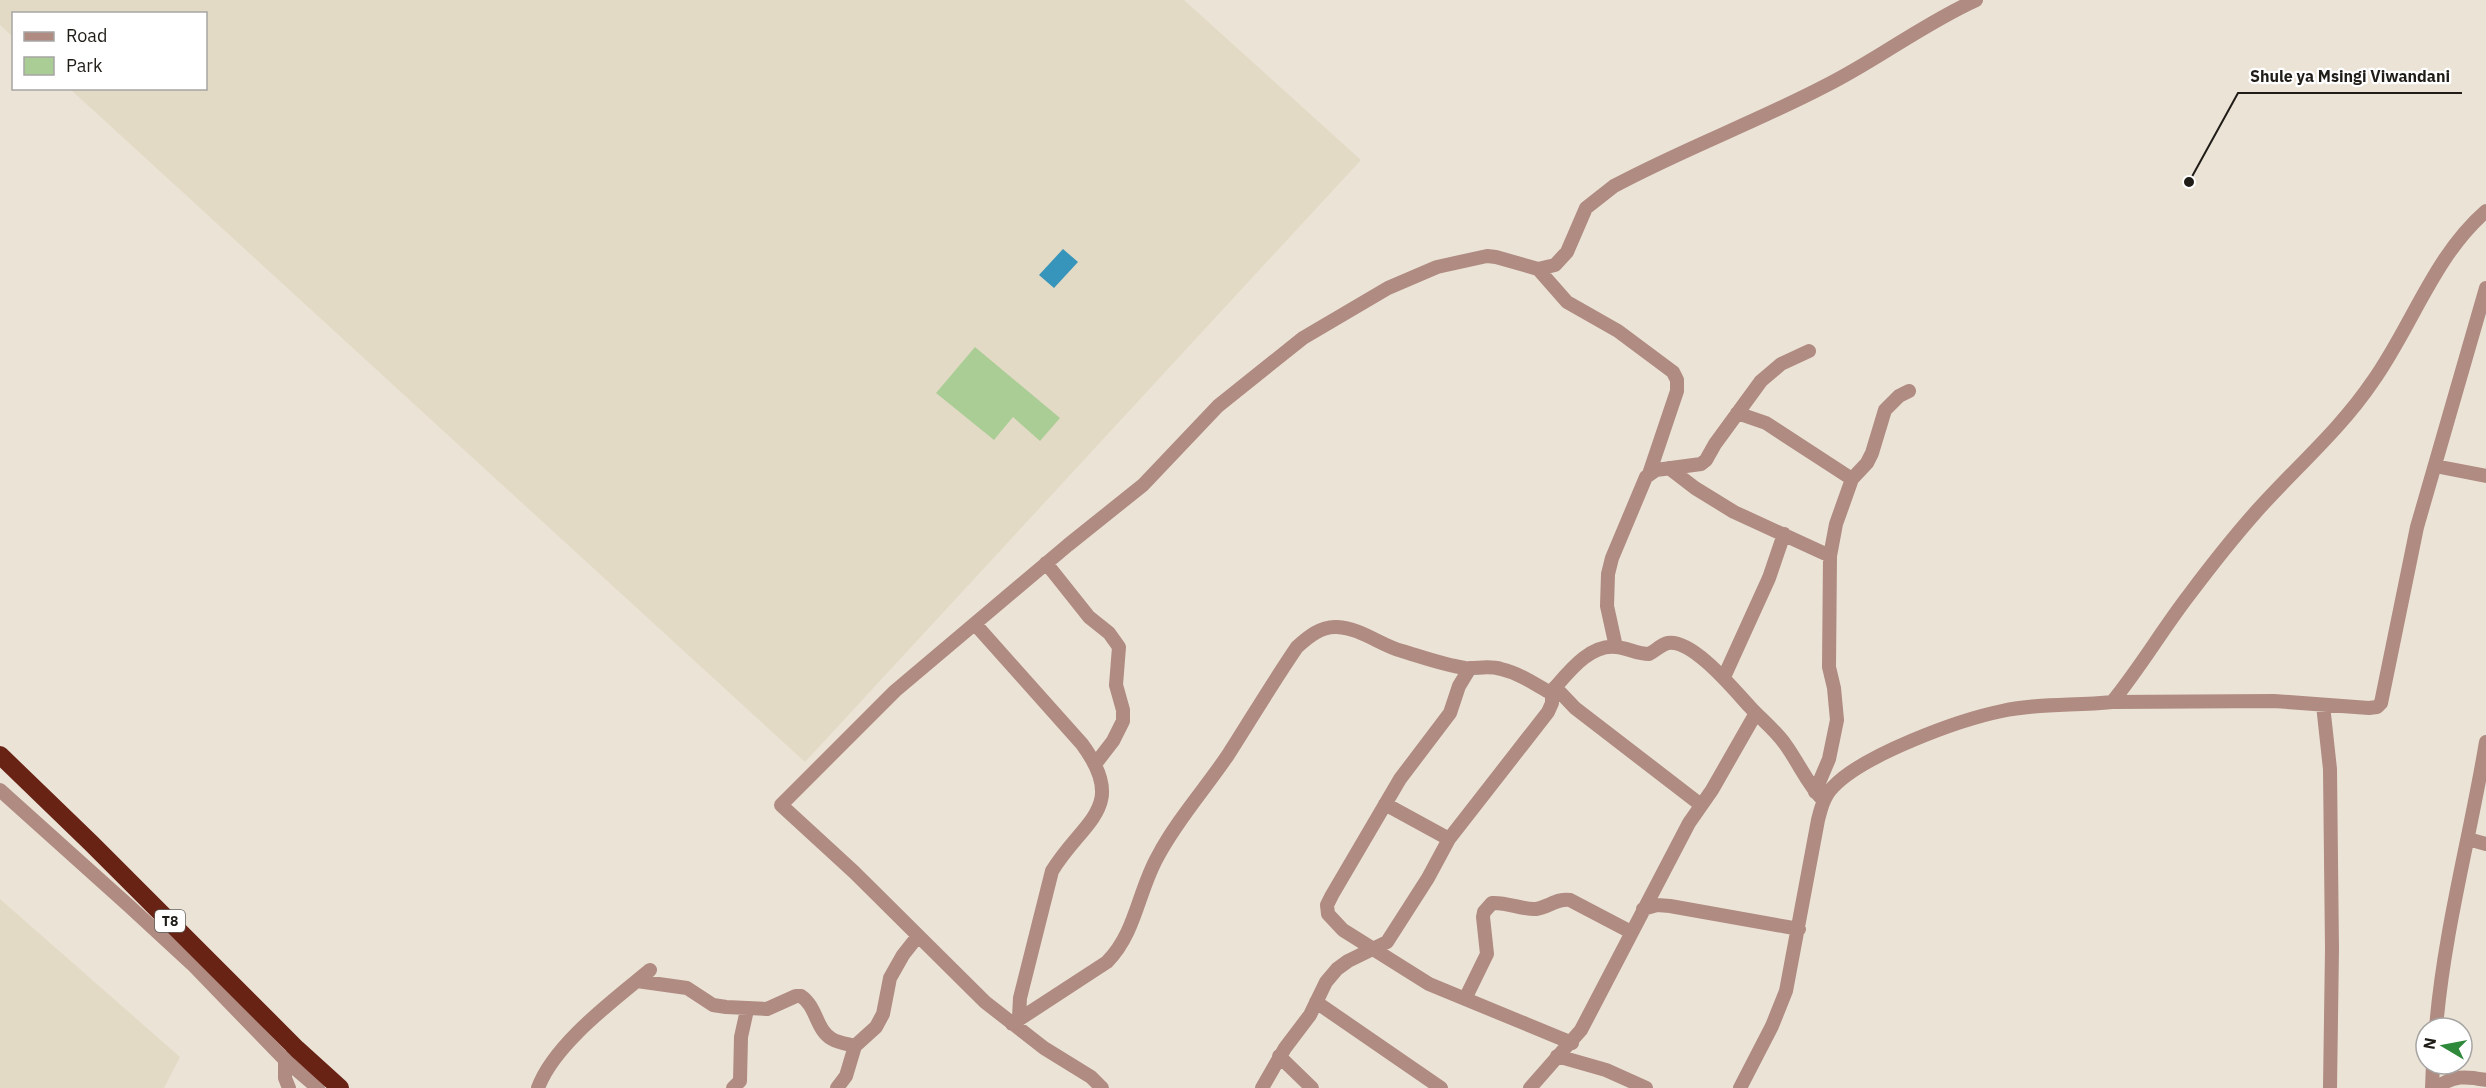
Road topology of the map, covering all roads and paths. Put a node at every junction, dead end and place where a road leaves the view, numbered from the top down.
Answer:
1 (1976, 0) edge
2 (2486, 211) edge
3 (1538, 269) junction
4 (2486, 288) edge
5 (1809, 351) dead end
6 (1909, 391) dead end
7 (1737, 413) junction
8 (2435, 466) junction
9 (1669, 468) junction
10 (1649, 474) junction
11 (2486, 476) edge
12 (1852, 479) junction
13 (1784, 534) junction
14 (1830, 556) junction
15 (1046, 563) junction
16 (975, 624) junction
17 (1616, 647) junction
18 (1470, 668) junction
19 (1724, 677) junction
20 (1553, 689) junction
21 (2112, 702) junction
22 (2323, 705) junction
23 (1756, 713) junction
24 (2486, 742) edge
25 (0, 754) edge
26 (1096, 763) junction
27 (0, 789) edge
28 (1819, 796) junction
29 (1385, 804) junction
30 (1701, 805) junction
31 (1449, 839) junction
32 (2468, 839) junction
33 (2486, 844) edge
34 (1642, 909) junction
35 (1799, 929) junction
36 (1631, 932) junction
37 (918, 936) junction
38 (1375, 949) junction
39 (650, 970) dead end
40 (637, 981) junction
41 (1465, 999) junction
42 (1316, 1002) junction
43 (747, 1010) junction
44 (2437, 1016) edge
45 (1016, 1021) junction
46 (1572, 1043) junction
47 (855, 1046) junction
48 (291, 1055) junction
49 (1279, 1056) junction
50 (1557, 1056) junction
51 (2486, 1080) edge
52 (289, 1088) edge
53 (318, 1088) edge
54 (340, 1088) edge
55 (538, 1088) edge
56 (734, 1088) edge
57 (837, 1088) edge
58 (1102, 1088) edge
59 (1262, 1088) edge
60 (1312, 1088) edge
61 (1441, 1088) edge
62 (1530, 1088) edge
63 (1646, 1088) edge
64 (1740, 1088) edge
65 (2330, 1088) edge
66 (2434, 1088) edge

1 - 3 street
2 - 21 street
3 - 10 street
3 - 15 street
4 - 8 street
5 - 7 street
6 - 12 street
7 - 9 street
7 - 12 street
8 - 11 street
8 - 22 street
9 - 10 street
9 - 13 street
10 - 17 street
12 - 14 street
13 - 14 street
13 - 19 street
14 - 28 street
15 - 16 street
15 - 26 street
16 - 26 street
16 - 37 street
17 - 19 street
17 - 20 street
18 - 20 street
18 - 29 street
18 - 45 street
19 - 23 street
20 - 30 street
20 - 31 street
21 - 22 street
21 - 28 street
22 - 65 street
23 - 28 street
23 - 30 street
24 - 32 street
25 - 48 highway, T8
26 - 45 street
27 - 48 street
28 - 35 street
29 - 31 street
29 - 38 street
30 - 34 street
31 - 38 street
32 - 33 street
32 - 44 street
34 - 35 street
34 - 36 street
35 - 64 street
36 - 41 street
36 - 46 street
37 - 45 street
37 - 47 street
38 - 41 street
38 - 42 street
39 - 40 street
40 - 43 street
40 - 55 street
41 - 46 street
42 - 49 street
42 - 61 street
43 - 47 street
43 - 56 street
45 - 58 street
46 - 50 street
47 - 57 street
48 - 52 street
48 - 53 street
48 - 54 highway, T8
49 - 59 street
49 - 60 street
50 - 62 street
50 - 63 street
51 - 66 street

